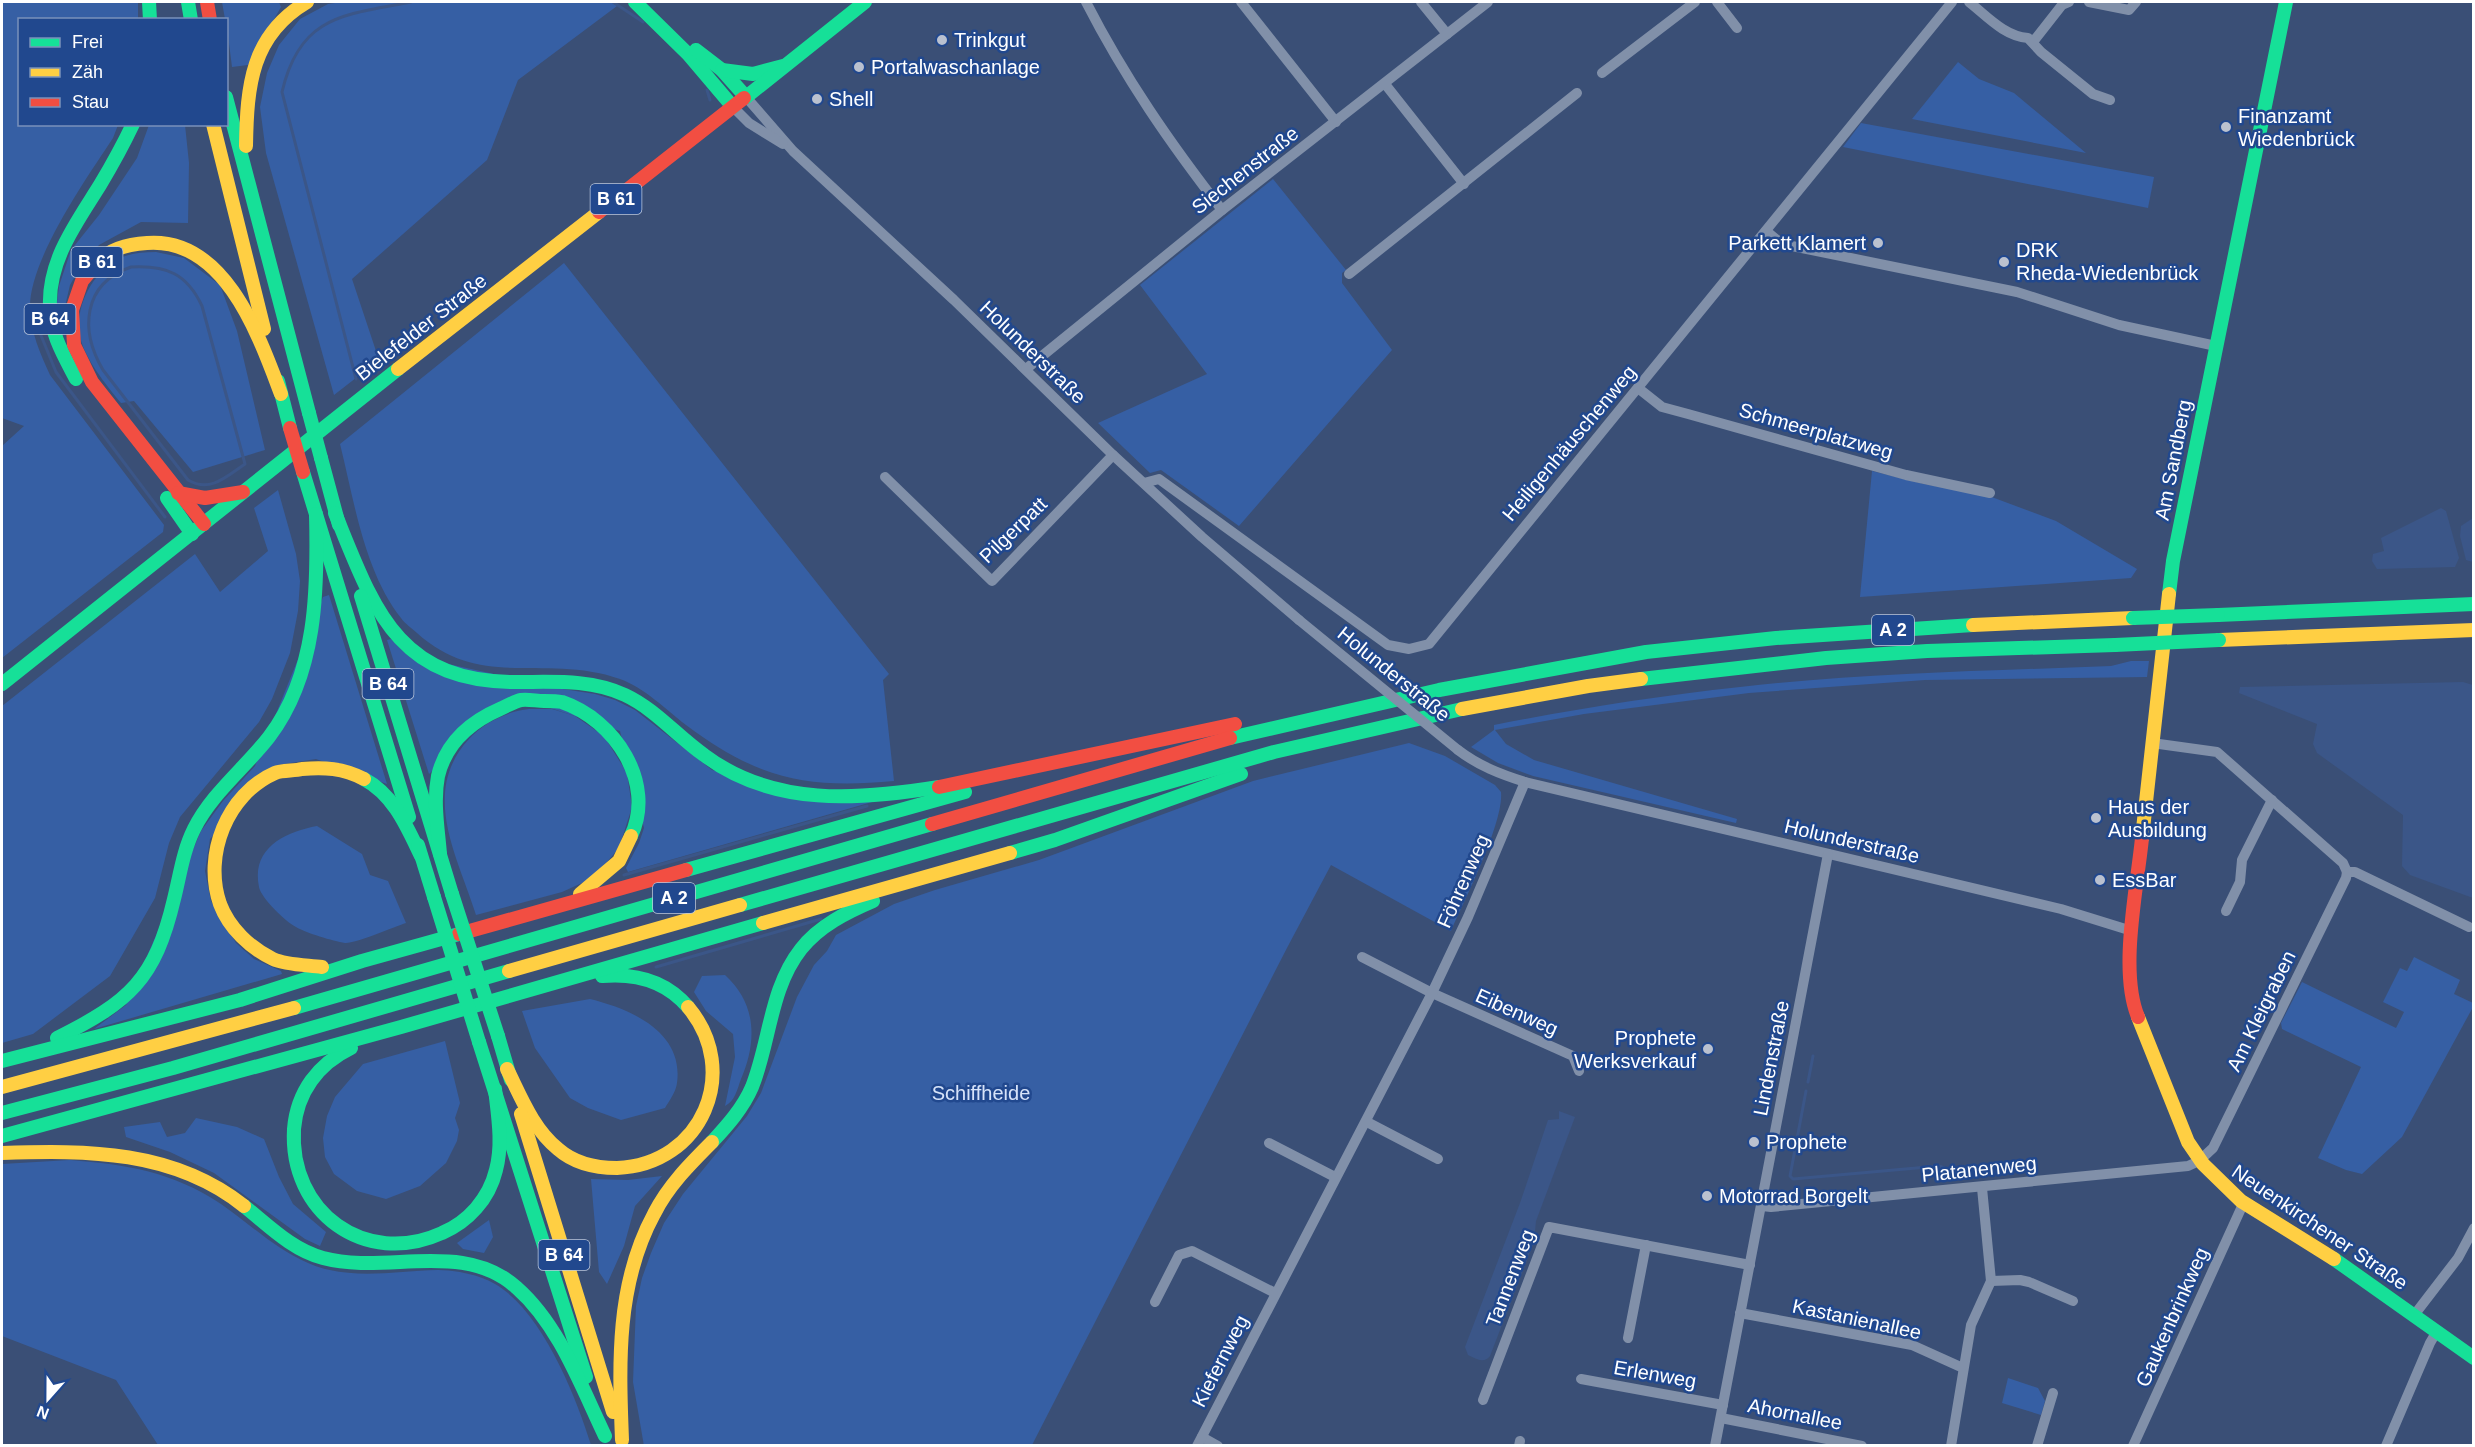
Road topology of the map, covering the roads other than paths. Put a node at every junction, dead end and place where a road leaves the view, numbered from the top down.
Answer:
1 (150, 2) edge
2 (188, 2) edge
3 (207, 2) edge
4 (307, 2) edge
5 (635, 2) edge
6 (643, 2) edge
7 (865, 2) edge
8 (1086, 2) edge
9 (1241, 2) edge
10 (1421, 2) edge
11 (1488, 2) edge
12 (1695, 2) edge
13 (1717, 2) edge
14 (1952, 2) edge
15 (1969, 2) edge
16 (2068, 2) edge
17 (2089, 2) edge
18 (2136, 2) edge
19 (2286, 2) edge
20 (150, 18) edge
21 (191, 18) edge
22 (210, 18) edge
23 (1737, 28) dead end
24 (1447, 34) junction
25 (2033, 42) junction
26 (783, 66) junction
27 (722, 70) junction
28 (1602, 73) dead end
29 (1385, 84) junction
30 (1577, 93) dead end
31 (746, 97) junction
32 (2110, 100) dead end
33 (228, 106) edge
34 (733, 107) junction
35 (1336, 122) junction
36 (132, 126) edge
37 (213, 126) edge
38 (793, 151) junction
39 (245, 176) junction
40 (1464, 184) junction
41 (1222, 210) junction
42 (1766, 231) junction
43 (1349, 274) dead end
44 (2216, 346) junction
45 (1026, 369) junction
46 (1638, 388) junction
47 (281, 394) junction
48 (1113, 455) junction
49 (885, 477) dead end
50 (1144, 483) junction
51 (243, 492) junction
52 (178, 493) junction
53 (1990, 493) dead end
54 (335, 513) junction
55 (316, 514) junction
56 (204, 524) junction
57 (192, 534) junction
58 (2474, 604) edge
59 (2474, 630) edge
60 (2, 684) edge
61 (1347, 709) junction
62 (1321, 741) junction
63 (2152, 743) junction
64 (1082, 755) junction
65 (1525, 782) junction
66 (2272, 800) junction
67 (440, 854) junction
68 (1828, 854) junction
69 (422, 856) junction
70 (945, 872) junction
71 (2347, 872) junction
72 (2226, 911) dead end
73 (518, 919) junction
74 (2469, 927) dead end
75 (2132, 931) junction
76 (1362, 957) dead end
77 (362, 961) junction
78 (556, 982) junction
79 (1432, 993) junction
80 (401, 1027) junction
81 (2, 1060) edge
82 (507, 1069) junction
83 (1579, 1071) dead end
84 (2, 1088) edge
85 (495, 1089) junction
86 (2, 1113) edge
87 (1367, 1122) junction
88 (2, 1136) edge
89 (1269, 1143) dead end
90 (2, 1153) edge
91 (1438, 1159) dead end
92 (2199, 1161) junction
93 (1335, 1177) junction
94 (1982, 1188) junction
95 (2244, 1202) junction
96 (1762, 1206) junction
97 (2474, 1228) edge
98 (1646, 1245) junction
99 (1291, 1261) joint
100 (1750, 1265) junction
101 (1991, 1281) junction
102 (1275, 1293) junction
103 (2073, 1300) dead end
104 (1155, 1302) dead end
105 (1740, 1314) junction
106 (2415, 1314) junction
107 (2437, 1331) junction
108 (1628, 1338) dead end
109 (2474, 1359) edge
110 (1963, 1368) junction
111 (1581, 1379) dead end
112 (2053, 1393) dead end
113 (1483, 1400) dead end
114 (1723, 1405) junction
115 (1721, 1418) junction
116 (606, 1441) edge
117 (1200, 1441) edge
118 (622, 1443) edge
119 (1218, 1446) edge
120 (1715, 1446) edge
121 (1862, 1446) edge
122 (1952, 1446) edge
123 (2037, 1446) edge
124 (2133, 1446) edge
125 (2386, 1446) edge

1 - 20 main road
2 - 21 main road
3 - 22 main road
4 - 39 main road
5 - 34 main road
6 - 27 main road
7 - 26 main road, Bielefelder Straße
8 - 41 street
9 - 35 street
10 - 24 street
11 - 24 street, Siechenstraße
12 - 28 street
13 - 23 street
14 - 42 street, Heiligenhäuschenweg
15 - 25 street
16 - 25 street
17 - 18 street
19 - 44 main road, Am Sandberg
24 - 29 street, Siechenstraße
25 - 32 street
26 - 27 main road
26 - 31 main road, Bielefelder Straße
27 - 31 main road
29 - 35 street, Siechenstraße
29 - 40 street
30 - 40 street
31 - 34 main road, Bielefelder Straße / B 61
31 - 38 street, Holunderstraße
33 - 39 main road, B 64
34 - 38 street, Holunderstraße
34 - 51 main road, Bielefelder Straße / B 61
35 - 41 street, Siechenstraße
36 - 57 main road, B 64
37 - 47 main road, B 64
38 - 45 street, Holunderstraße
39 - 54 main road, B 64, bridge
40 - 43 street
41 - 45 street, Siechenstraße
42 - 44 street
42 - 46 street, Heiligenhäuschenweg
44 - 63 main road, Am Sandberg
45 - 48 street, Holunderstraße
46 - 50 street, Heiligenhäuschenweg
46 - 53 street, Schmeerplatzweg
47 - 52 main road, B 61
47 - 55 main road, B 64, bridge
48 - 49 street, Pilgerpatt
48 - 50 street, Holunderstraße
50 - 65 street, Holunderstraße, bridge
51 - 52 main road, B 61
51 - 56 main road, Bielefelder Straße / B 61
52 - 56 main road
54 - 64 main road
54 - 67 main road, B 64
55 - 69 main road, B 64
55 - 81 main road
56 - 57 main road, Bielefelder Straße / B 61
57 - 60 main road, Bielefelder Straße / B 61
58 - 61 main road, A 2, bridge
59 - 62 main road, A 2, bridge
61 - 64 main road
61 - 84 main road, A 2
62 - 70 main road
62 - 86 main road, A 2
63 - 66 street
63 - 75 main road, Am Sandberg
64 - 73 main road
65 - 68 street, Holunderstraße
65 - 79 street, Föhrenweg
66 - 71 street
66 - 72 street
67 - 73 main road
67 - 82 main road, B 64, bridge
68 - 75 street, Holunderstraße
68 - 96 street, Lindenstraße
69 - 77 main road
69 - 85 main road, B 64, bridge
70 - 78 main road
70 - 118 main road
71 - 74 street
71 - 92 street, Am Kleigraben
73 - 77 main road
75 - 92 main road, Neuenkirchener Straße
76 - 79 street
77 - 81 main road
78 - 80 main road
78 - 82 main road
79 - 83 street, Eibenweg
79 - 87 street, Föhrenweg
80 - 85 main road
80 - 88 main road
82 - 118 main road, B 64
85 - 116 main road, B 64
87 - 91 street
87 - 93 street, Föhrenweg
89 - 93 street
90 - 116 main road
92 - 94 street, Platanenweg
92 - 95 main road, Neuenkirchener Straße
93 - 99 street, Föhrenweg
94 - 96 street, Platanenweg
94 - 101 street
95 - 106 main road, Neuenkirchener Straße
95 - 124 street, Gaukenbrinkweg
96 - 100 street, Lindenstraße
97 - 106 street
98 - 100 street, Tannenweg
98 - 108 street
98 - 113 street, Tannenweg
99 - 102 street, Kiefernweg
100 - 105 street, Lindenstraße
101 - 103 street
101 - 110 street
102 - 104 street
102 - 117 street, Kiefernweg
105 - 110 street, Kastanienallee
105 - 114 street, Lindenstraße
106 - 107 main road, Neuenkirchener Straße
107 - 109 main road, Neuenkirchener Straße
107 - 125 street
110 - 122 street
111 - 114 street, Erlenweg
112 - 123 street
114 - 115 street, Lindenstraße
115 - 120 street, Lindenstraße
115 - 121 street, Ahornallee
117 - 119 street

